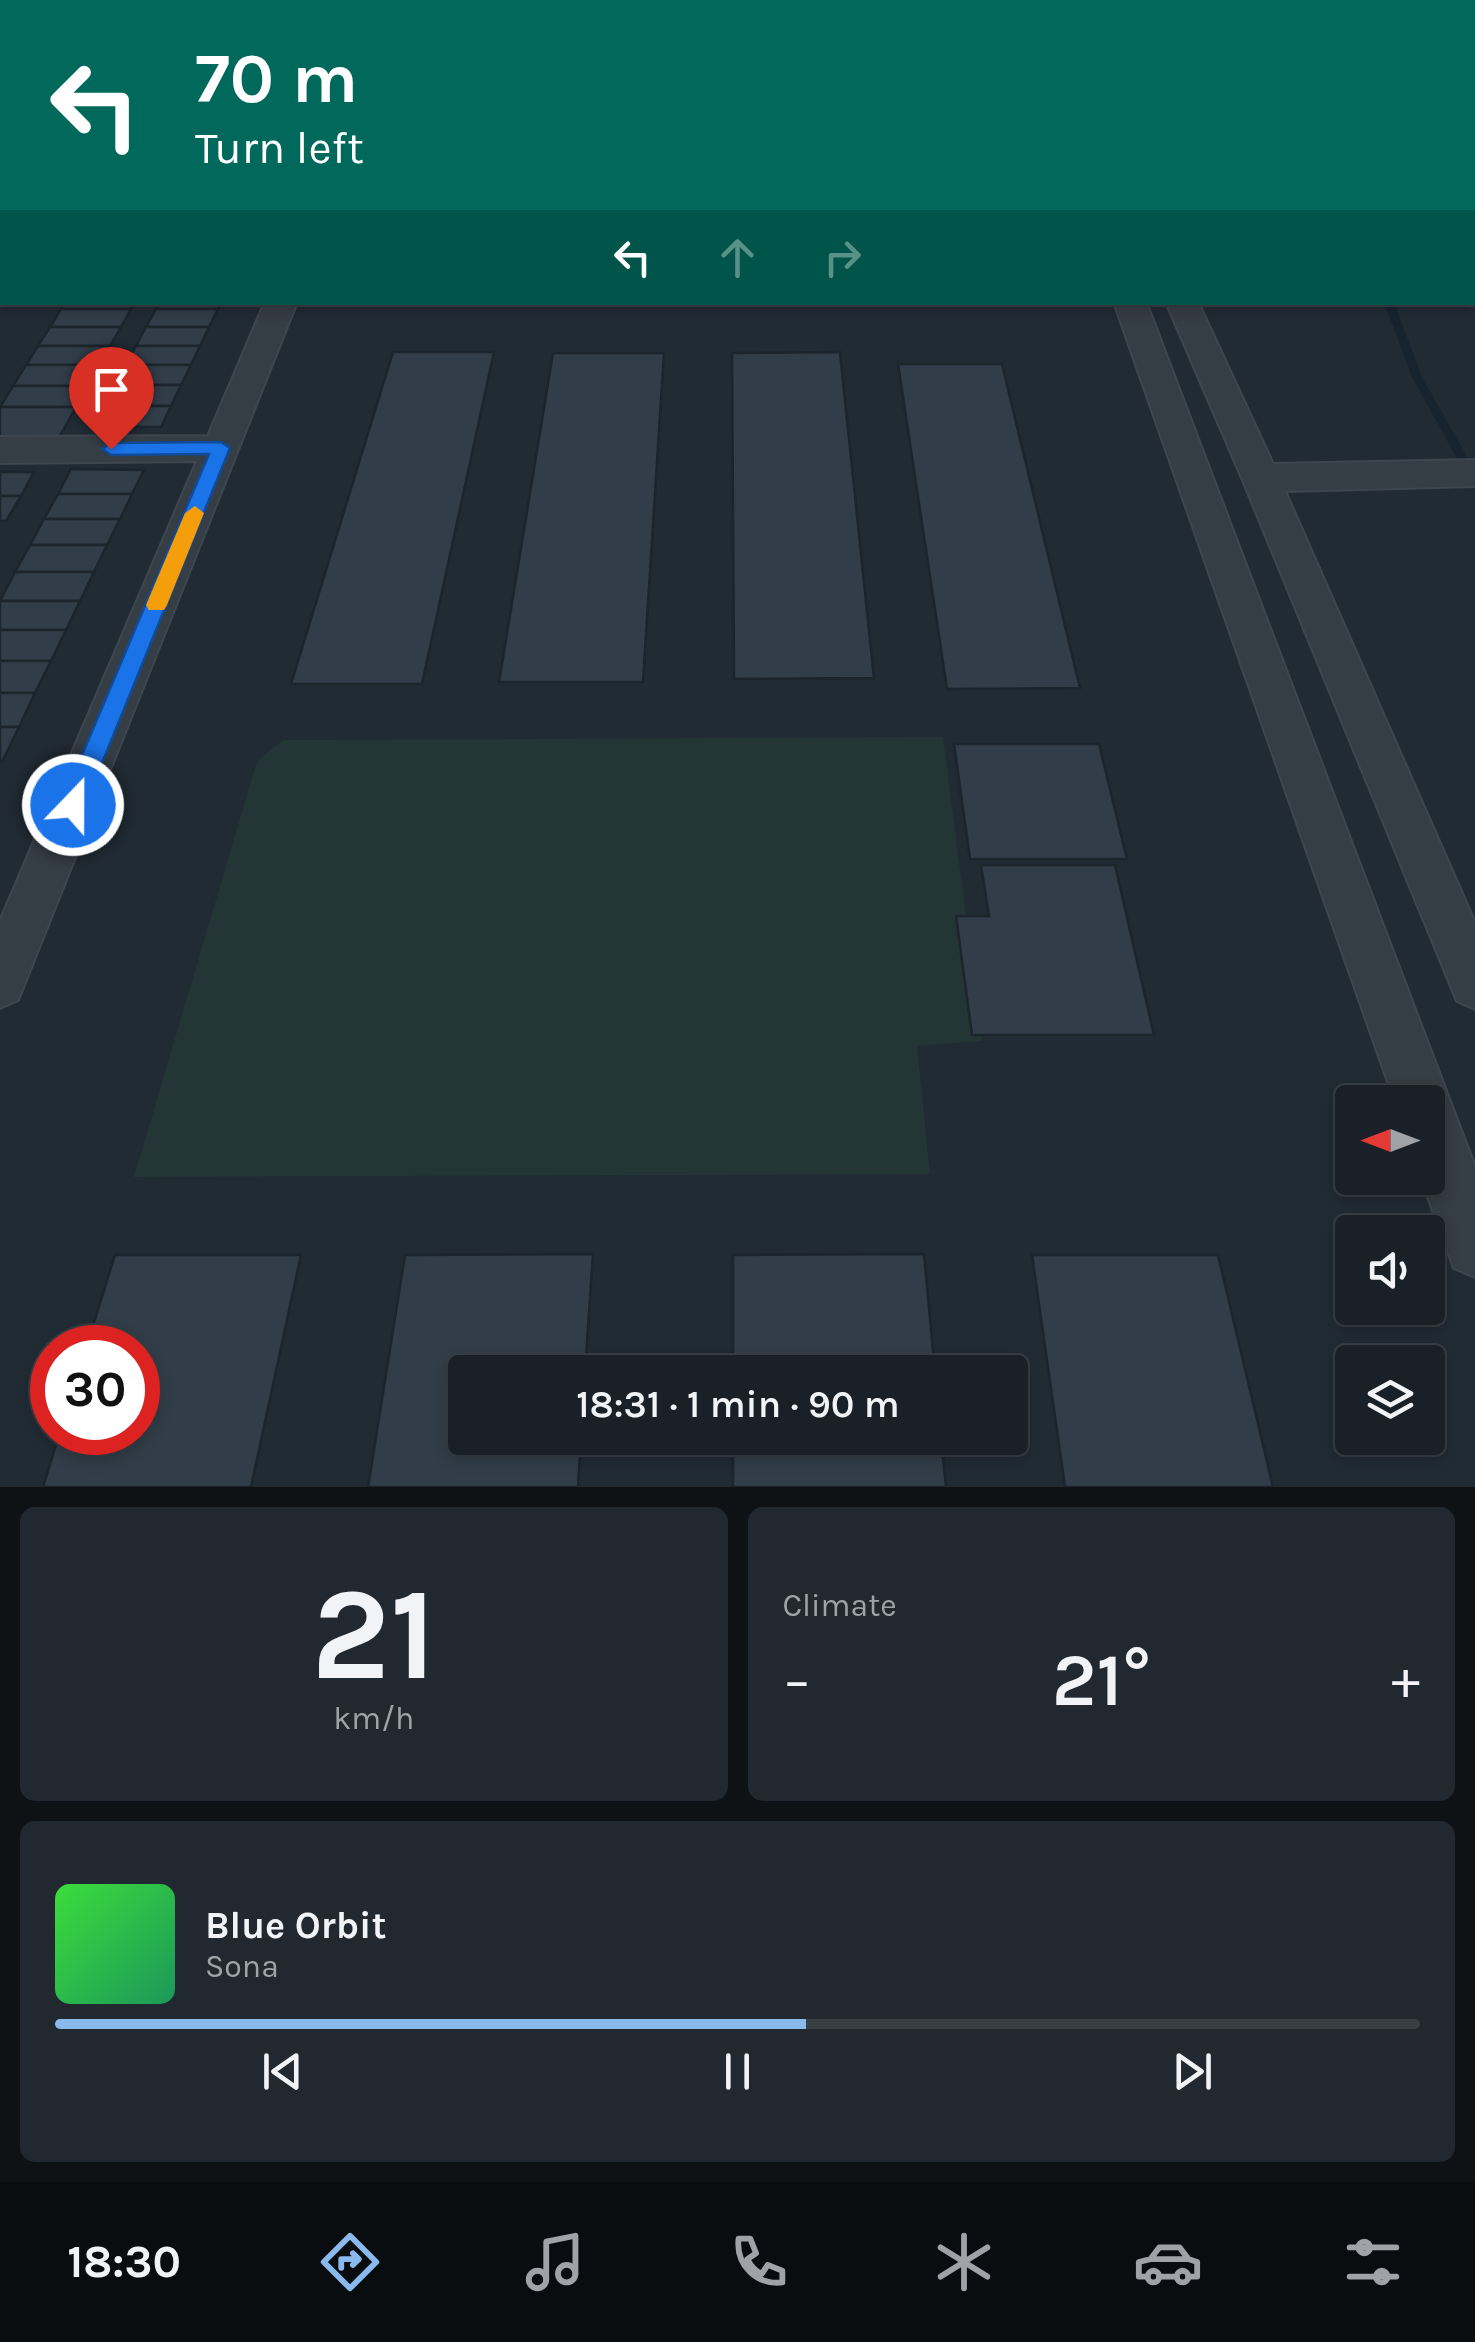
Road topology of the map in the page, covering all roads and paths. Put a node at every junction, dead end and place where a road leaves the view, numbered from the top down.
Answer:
1 (280, 305) edge
2 (1131, 305) edge
3 (1183, 305) edge
4 (221, 448) junction
5 (0, 450) edge
6 (1475, 472) edge
7 (1261, 478) junction
8 (5, 959) edge
9 (1475, 982) edge
10 (1416, 1085) edge
11 (1445, 1164) edge
12 (1475, 1248) edge

1 - 4 street
2 - 10 street
3 - 7 street
4 - 5 street
4 - 8 street
6 - 7 street
7 - 9 street
11 - 12 street

